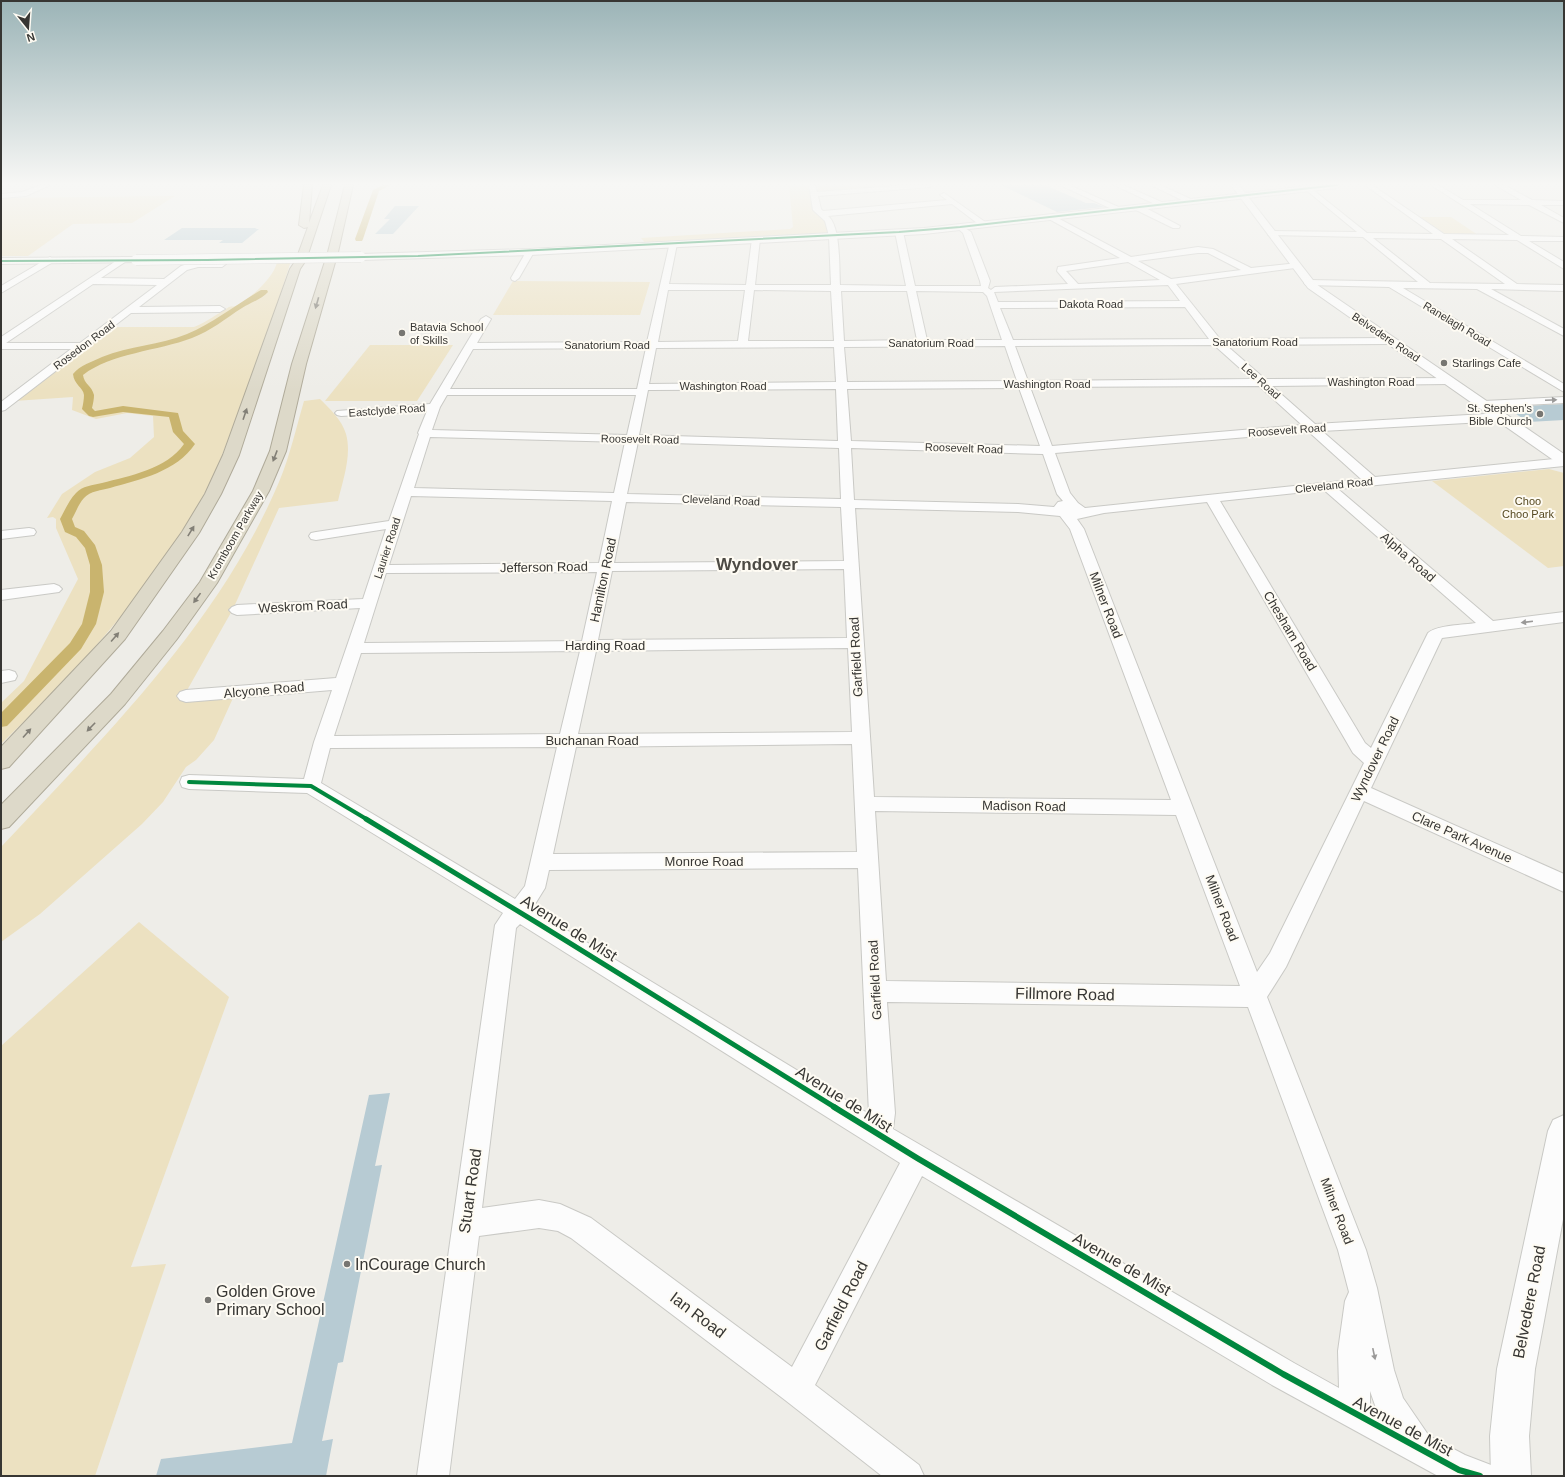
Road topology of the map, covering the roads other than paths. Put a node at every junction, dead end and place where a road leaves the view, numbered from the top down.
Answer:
1 (298, 254) edge
2 (303, 254) edge
3 (332, 254) edge
4 (465, 254) edge
5 (529, 254) edge
6 (671, 254) edge
7 (754, 254) edge
8 (833, 254) edge
9 (904, 254) edge
10 (975, 254) edge
11 (1119, 254) edge
12 (1171, 254) edge
13 (1213, 254) edge
14 (1287, 254) edge
15 (1389, 254) edge
16 (1468, 254) edge
17 (1545, 254) edge
18 (1128, 259) junction
19 (1, 260) edge
20 (50, 260) junction
21 (122, 260) junction
22 (260, 263) dead end
23 (1295, 265) junction
24 (1564, 266) edge
25 (295, 269) junction
26 (1250, 271) junction
27 (515, 278) dead end
28 (91, 282) junction
29 (166, 282) junction
30 (1170, 282) junction
31 (1309, 283) junction
32 (1391, 284) junction
33 (1427, 285) junction
34 (1075, 286) junction
35 (1478, 286) junction
36 (1514, 286) junction
37 (666, 287) junction
38 (750, 287) junction
39 (835, 288) junction
40 (912, 288) junction
41 (1564, 288) edge
42 (1, 290) edge
43 (989, 290) junction
44 (1188, 304) junction
45 (220, 309) dead end
46 (129, 310) junction
47 (486, 319) dead end
48 (1564, 333) edge
49 (1391, 341) junction
50 (1, 342) edge
51 (1217, 342) junction
52 (1008, 343) junction
53 (743, 344) junction
54 (838, 344) junction
55 (923, 344) junction
56 (653, 345) junction
57 (1, 346) edge
58 (82, 346) junction
59 (470, 346) junction
60 (1450, 381) junction
61 (1262, 382) junction
62 (1024, 384) junction
63 (841, 385) junction
64 (644, 389) junction
65 (1564, 389) edge
66 (443, 392) junction
67 (1564, 400) edge
68 (1484, 404) junction
69 (434, 407) junction
70 (1, 408) edge
71 (341, 413) dead end
72 (1502, 417) junction
73 (1312, 428) junction
74 (424, 434) junction
75 (633, 439) junction
76 (844, 445) junction
77 (1048, 450) junction
78 (1564, 461) edge
79 (1372, 482) junction
80 (1327, 486) junction
81 (405, 492) junction
82 (620, 497) junction
83 (1211, 498) junction
84 (848, 503) junction
85 (1070, 510) junction
86 (395, 524) junction
87 (29, 532) dead end
88 (1, 535) edge
89 (316, 536) dead end
90 (851, 565) junction
91 (605, 566) junction
92 (380, 569) junction
93 (54, 589) dead end
94 (1, 595) edge
95 (370, 602) junction
96 (237, 610) dead end
97 (1564, 618) edge
98 (1490, 627) junction
99 (856, 643) junction
100 (589, 645) junction
101 (354, 648) junction
102 (343, 683) junction
103 (186, 696) dead end
104 (861, 738) junction
105 (569, 740) junction
106 (323, 742) junction
107 (1, 761) edge
108 (1374, 761) junction
109 (189, 782) dead end
110 (311, 786) junction
111 (1359, 791) junction
112 (865, 804) junction
113 (1184, 808) junction
114 (1, 820) edge
115 (868, 860) junction
116 (541, 862) junction
117 (1564, 883) edge
118 (517, 910) junction
119 (875, 991) junction
120 (1256, 997) junction
121 (1564, 1131) edge
122 (880, 1135) junction
123 (917, 1158) junction
124 (466, 1224) junction
125 (1363, 1288) junction
126 (796, 1389) junction
127 (1355, 1413) junction
128 (1423, 1451) junction
129 (433, 1476) edge
130 (908, 1476) edge
131 (1480, 1476) edge
132 (1510, 1476) edge

1 - 25 highway
2 - 25 highway
3 -> 114 highway, Kromboom Parkway
4 - 21 street, bridge
5 - 27 street
6 - 37 street, Hamilton Road
7 - 38 street
8 - 39 street, Garfield Road
9 - 40 street
10 - 43 street, Milner Road
11 - 18 street, Lee Road
12 - 18 street
13 - 26 street
14 - 23 street, Belvedere Road
15 - 33 street
16 - 36 street
17 - 24 street
18 - 30 street, Lee Road
18 - 34 street
19 - 20 street
20 - 21 street
20 - 42 street
21 - 28 street
22 - 29 street, Rosedon Road
23 - 26 street
23 - 31 street, Belvedere Road
107 -> 25 highway
26 - 30 street
28 - 29 street
28 - 50 street
29 - 46 street, Rosedon Road
30 - 34 street
30 - 44 street, Lee Road
31 - 32 street
31 - 49 street, Belvedere Road
32 - 33 street
32 - 65 street, Ranelagh Road
33 - 35 street
34 - 43 street
35 - 36 street
35 - 48 street
36 - 41 street
37 - 38 street
37 - 56 street, Hamilton Road
38 - 39 street
38 - 53 street
39 - 40 street
39 - 54 street, Garfield Road
40 - 43 street
40 - 55 street
43 - 44 street, Dakota Road
43 - 52 street, Milner Road
44 - 51 street, Lee Road
45 - 46 street
46 - 58 street, Rosedon Road
47 - 59 street, Laurier Road
49 - 51 street, Sanatorium Road
49 - 60 street, Belvedere Road
51 - 52 street, Sanatorium Road
51 - 61 street, Lee Road
52 - 55 street, Sanatorium Road
52 - 62 street, Milner Road
53 - 54 street, Sanatorium Road
53 - 56 street, Sanatorium Road
54 - 55 street, Sanatorium Road
54 - 63 street, Garfield Road
56 - 59 street, Sanatorium Road
56 - 64 street, Hamilton Road
57 - 58 street
58 - 70 street, Rosedon Road
59 - 66 street, Laurier Road
60 - 61 street, Washington Road
60 - 68 street, Belvedere Road
61 - 62 street, Washington Road
61 - 73 street, Lee Road
62 - 63 street, Washington Road
62 - 77 street, Milner Road
63 - 64 street, Washington Road
63 - 76 street, Garfield Road
64 - 66 street, Washington Road
64 - 75 street, Hamilton Road
66 - 69 street, Laurier Road
68 -> 67 street
68 - 72 street, Belvedere Road
69 - 71 street, Eastclyde Road
69 - 74 street, Laurier Road
72 - 73 street, Roosevelt Road
72 - 78 street, Belvedere Road
73 - 77 street, Roosevelt Road
73 - 79 street, Lee Road
74 - 75 street, Roosevelt Road
74 - 81 street, Laurier Road
75 - 76 street, Roosevelt Road
75 - 82 street, Hamilton Road
76 - 77 street, Roosevelt Road
76 - 84 street, Garfield Road
77 - 85 street, Milner Road
78 - 79 street, Cleveland Road
79 - 80 street, Cleveland Road
80 - 83 street, Cleveland Road
80 - 98 street, Alpha Road
81 - 82 street, Cleveland Road
81 - 86 street, Laurier Road
82 - 84 street, Cleveland Road
82 - 91 street, Hamilton Road
83 - 85 street, Cleveland Road
83 - 108 street, Chesham Road
84 - 85 street, Cleveland Road
84 - 90 street, Garfield Road
85 - 113 street, Milner Road
86 - 89 street
86 - 92 street, Laurier Road
87 - 88 street
90 - 91 street, Jefferson Road
90 - 99 street, Garfield Road
91 - 92 street, Jefferson Road
91 - 100 street, Hamilton Road
92 - 95 street, Laurier Road
93 - 94 street
95 - 96 street, Weskrom Road
95 - 101 street, Laurier Road
97 -> 98 street, Wyndover Road
98 - 108 street, Wyndover Road
99 - 100 street, Harding Road
99 - 104 street, Garfield Road
100 - 101 street, Harding Road
100 - 105 street, Hamilton Road
101 - 102 street, Laurier Road
102 - 103 street, Alcyone Road
102 - 106 street, Laurier Road
104 - 105 street, Buchanan Road
104 - 112 street, Garfield Road
105 - 106 street, Buchanan Road
105 - 116 street, Hamilton Road
106 - 110 street, Laurier Road
108 - 111 street, Wyndover Road
109 - 110 street, Avenue de Mist
110 - 118 street, Avenue de Mist
111 - 117 street, Clare Park Avenue
111 - 120 street, Wyndover Road
112 - 113 street, Madison Road
112 - 115 street, Garfield Road
113 - 120 street, Milner Road
115 - 116 street, Monroe Road
115 - 119 street, Garfield Road
116 - 118 street, Hamilton Road
118 - 122 street, Avenue de Mist
118 - 124 street, Stuart Road
119 - 120 street, Fillmore Road
119 - 122 street, Garfield Road
120 - 125 street, Milner Road
121 - 132 street, Belvedere Road
122 - 123 street, Avenue de Mist
123 - 126 street, Garfield Road
123 - 127 street, Avenue de Mist
124 - 126 street, Ian Road
124 - 129 street, Stuart Road
125 - 127 street, Milner Road
125 -> 128 street, Milner Road
126 - 130 street, Ian Road
127 - 128 street, Avenue de Mist
128 - 131 street, Avenue de Mist

